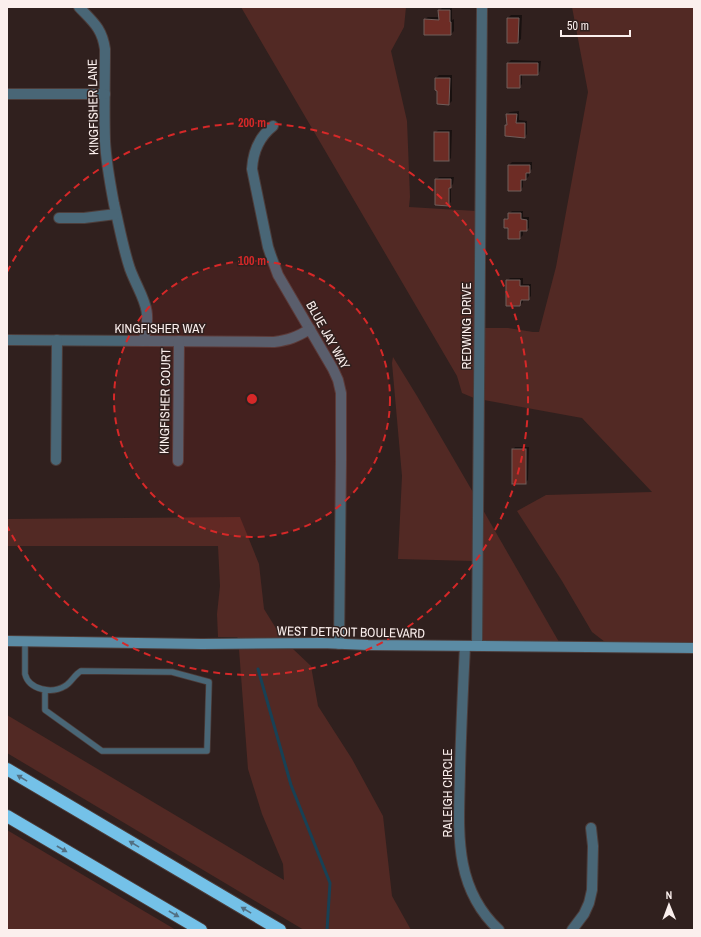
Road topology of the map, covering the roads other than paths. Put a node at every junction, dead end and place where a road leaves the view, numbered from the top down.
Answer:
1 (79, 7) edge
2 (482, 7) edge
3 (7, 94) edge
4 (105, 94) junction
5 (273, 126) dead end
6 (116, 214) junction
7 (59, 218) dead end
8 (310, 330) junction
9 (7, 340) edge
10 (57, 340) junction
11 (143, 341) junction
12 (179, 341) junction
13 (56, 460) dead end
14 (178, 461) dead end
15 (7, 641) edge
16 (25, 642) junction
17 (339, 644) junction
18 (465, 646) junction
19 (477, 646) junction
20 (694, 648) edge
21 (45, 690) junction
22 (7, 769) edge
23 (7, 816) edge
24 (591, 828) dead end
25 (201, 930) edge
26 (280, 930) edge
27 (499, 930) edge
28 (572, 930) edge

1 - 4 street, KINGFISHER LANE
2 - 19 street, REDWING DRIVE
3 - 4 street
4 - 6 street, KINGFISHER LANE
5 - 8 street, BLUE JAY WAY
6 - 7 street
6 - 11 street, KINGFISHER LANE
8 - 12 street, KINGFISHER WAY
8 - 17 street, BLUE JAY WAY
9 - 10 street, KINGFISHER WAY
10 - 11 street, KINGFISHER WAY
10 - 13 street
11 - 12 street, KINGFISHER WAY
12 - 14 street, KINGFISHER COURT
15 - 16 street, WEST DETROIT BOULEVARD
16 - 17 street, WEST DETROIT BOULEVARD
16 - 21 lane
17 - 18 street, WEST DETROIT BOULEVARD
18 - 19 street, WEST DETROIT BOULEVARD
18 - 27 street, RALEIGH CIRCLE
19 - 20 street, WEST DETROIT BOULEVARD
21 - 21 lane
26 -> 22 highway
23 -> 25 highway
24 - 28 street

